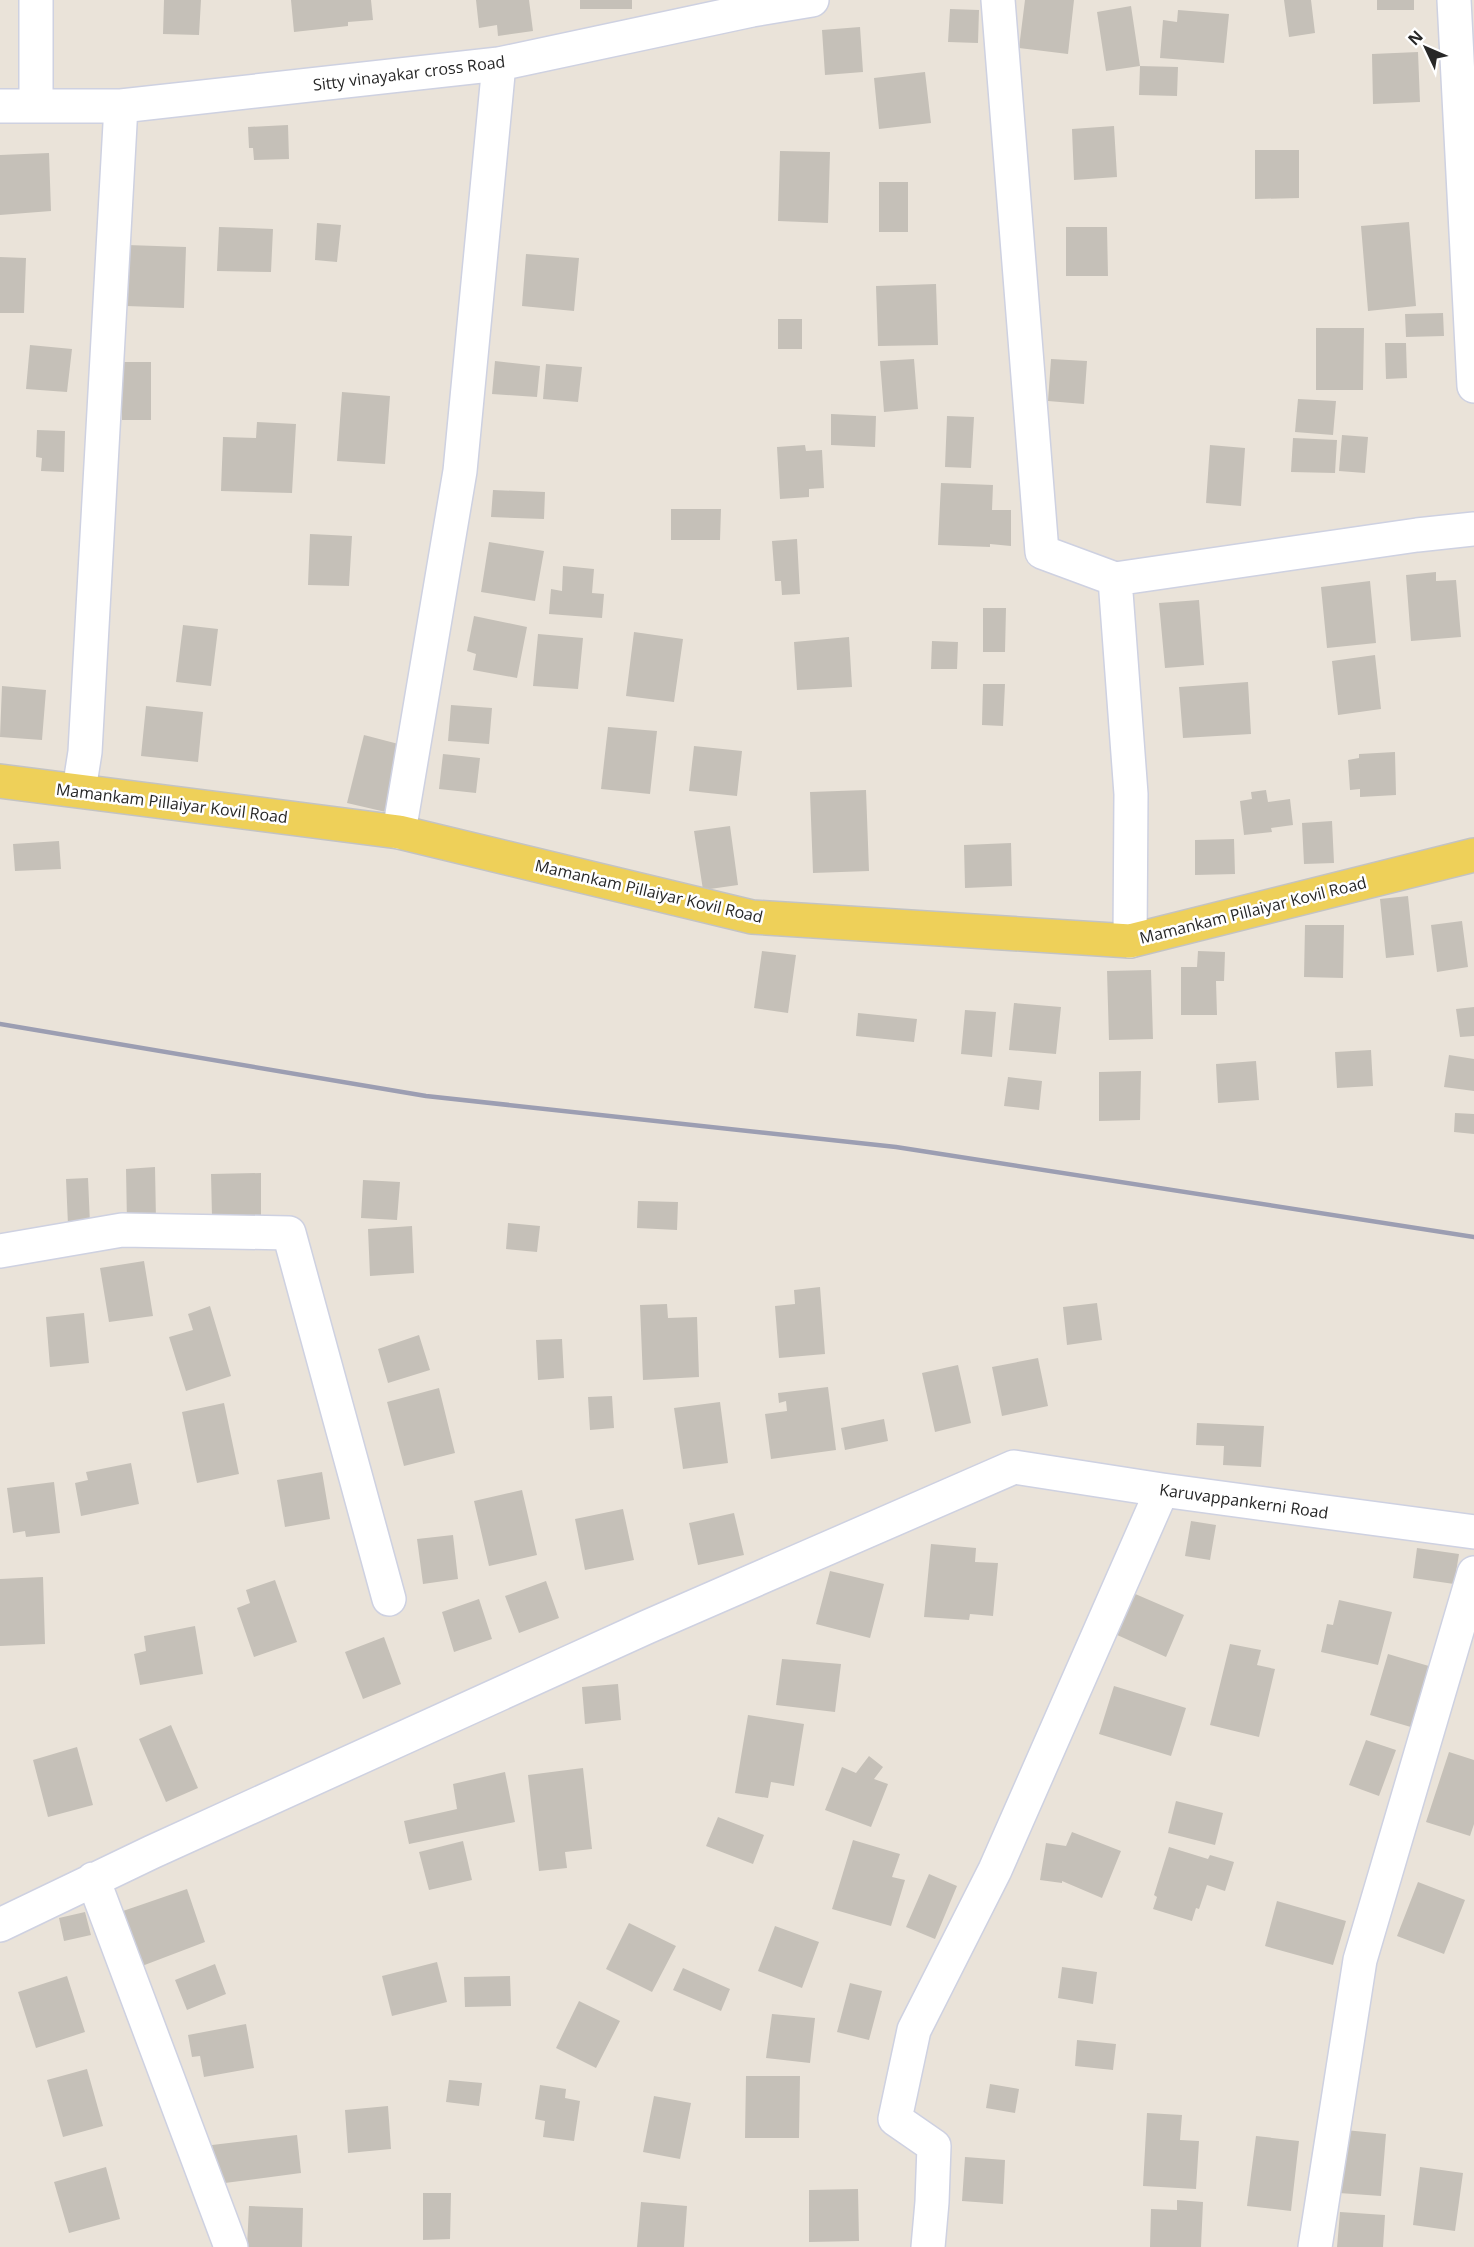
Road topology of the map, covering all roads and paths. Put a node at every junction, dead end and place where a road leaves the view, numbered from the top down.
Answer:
1 (36, 0) edge
2 (812, 0) edge
3 (998, 0) edge
4 (1454, 0) edge
5 (499, 64) junction
6 (36, 105) junction
7 (0, 106) edge
8 (121, 106) junction
9 (1474, 387) edge
10 (1474, 529) edge
11 (1115, 579) junction
12 (0, 781) edge
13 (79, 790) junction
14 (399, 832) junction
15 (1474, 855) edge
16 (1130, 941) junction
17 (0, 1251) edge
18 (1162, 1490) junction
19 (1474, 1532) edge
20 (1474, 1573) edge
21 (389, 1599) dead end
22 (93, 1879) junction
23 (0, 1925) edge
24 (231, 2247) edge
25 (928, 2247) edge
26 (1315, 2247) edge

1 - 6 street
2 - 5 street, Sitty vinayakar cross Road
3 - 11 street
4 - 9 street
5 - 8 street, Sitty vinayakar cross Road
5 - 14 street
6 - 7 street, Sitty vinayakar cross Road
6 - 8 street, Sitty vinayakar cross Road
8 - 13 street
10 - 11 street
11 - 16 street
12 - 13 main road, Mamankam Pillaiyar Kovil Road
13 - 14 main road, Mamankam Pillaiyar Kovil Road
14 - 16 main road, Mamankam Pillaiyar Kovil Road
15 - 16 main road, Mamankam Pillaiyar Kovil Road
17 - 21 street
18 - 19 street, Karuvappankerni Road
18 - 22 street, Karuvappankerni Road
18 - 25 street
20 - 26 street
22 - 23 street
22 - 24 street

